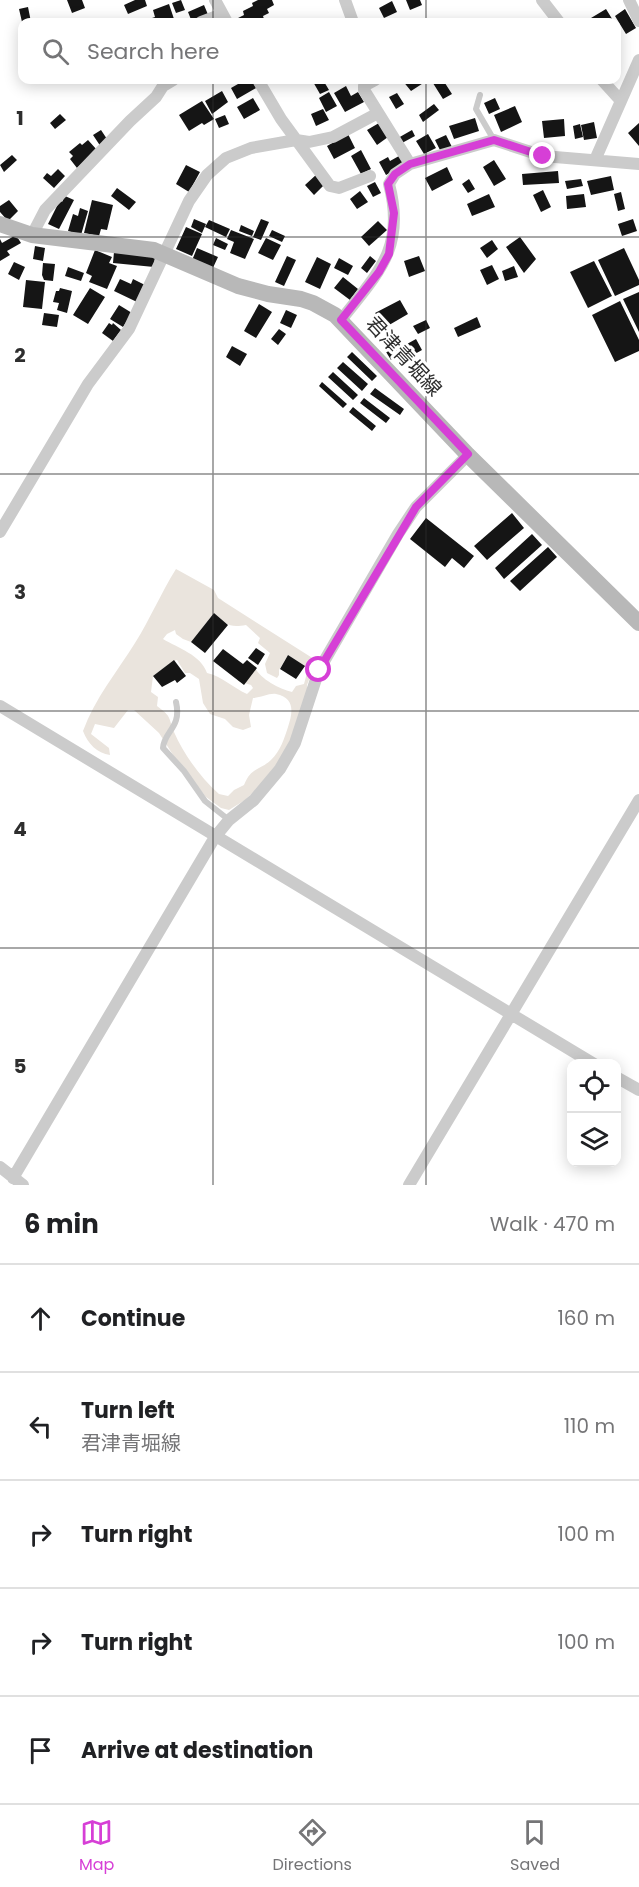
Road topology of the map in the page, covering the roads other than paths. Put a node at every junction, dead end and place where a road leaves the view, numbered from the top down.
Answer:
1 (215, 0) edge
2 (345, 0) edge
3 (542, 0) edge
4 (629, 0) edge
5 (224, 18) edge
6 (352, 18) edge
7 (556, 18) edge
8 (639, 21) edge
9 (639, 60) edge
10 (166, 84) edge
11 (261, 84) edge
12 (367, 84) edge
13 (606, 84) edge
14 (480, 95) dead end
15 (621, 101) junction
16 (378, 113) junction
17 (296, 140) junction
18 (494, 140) junction
19 (595, 160) junction
20 (410, 164) junction
21 (639, 164) edge
22 (370, 176) dead end
23 (0, 224) edge
24 (32, 234) junction
25 (166, 254) junction
26 (341, 320) junction
27 (468, 454) junction
28 (0, 532) edge
29 (639, 623) edge
30 (176, 702) dead end
31 (0, 706) edge
32 (639, 800) edge
33 (229, 820) junction
34 (215, 837) junction
35 (511, 1015) junction
36 (586, 1059) edge
37 (621, 1080) edge
38 (639, 1090) edge
39 (0, 1167) edge
40 (18, 1182) edge
41 (409, 1185) edge

1 - 5 street
2 - 6 street
3 - 7 street
4 - 8 street
9 - 15 street
10 - 24 street
11 - 17 street
12 - 16 street
13 - 15 street
14 - 18 lane
15 - 19 street
16 - 17 street
16 - 20 street
17 - 22 street
17 - 25 street
18 - 19 street
18 - 20 street
19 - 21 street
20 - 26 street
23 - 24 main road, 君津青堀線
24 - 25 main road, 君津青堀線
25 - 26 main road, 君津青堀線
25 - 28 street
26 - 27 main road, 君津青堀線
27 - 29 main road, 君津青堀線
27 - 33 street
30 - 33 lane
31 - 34 street
32 - 35 street
33 - 34 street
34 - 35 street
34 - 40 street
35 - 36 street
35 - 41 street
37 - 38 street
39 - 40 street

